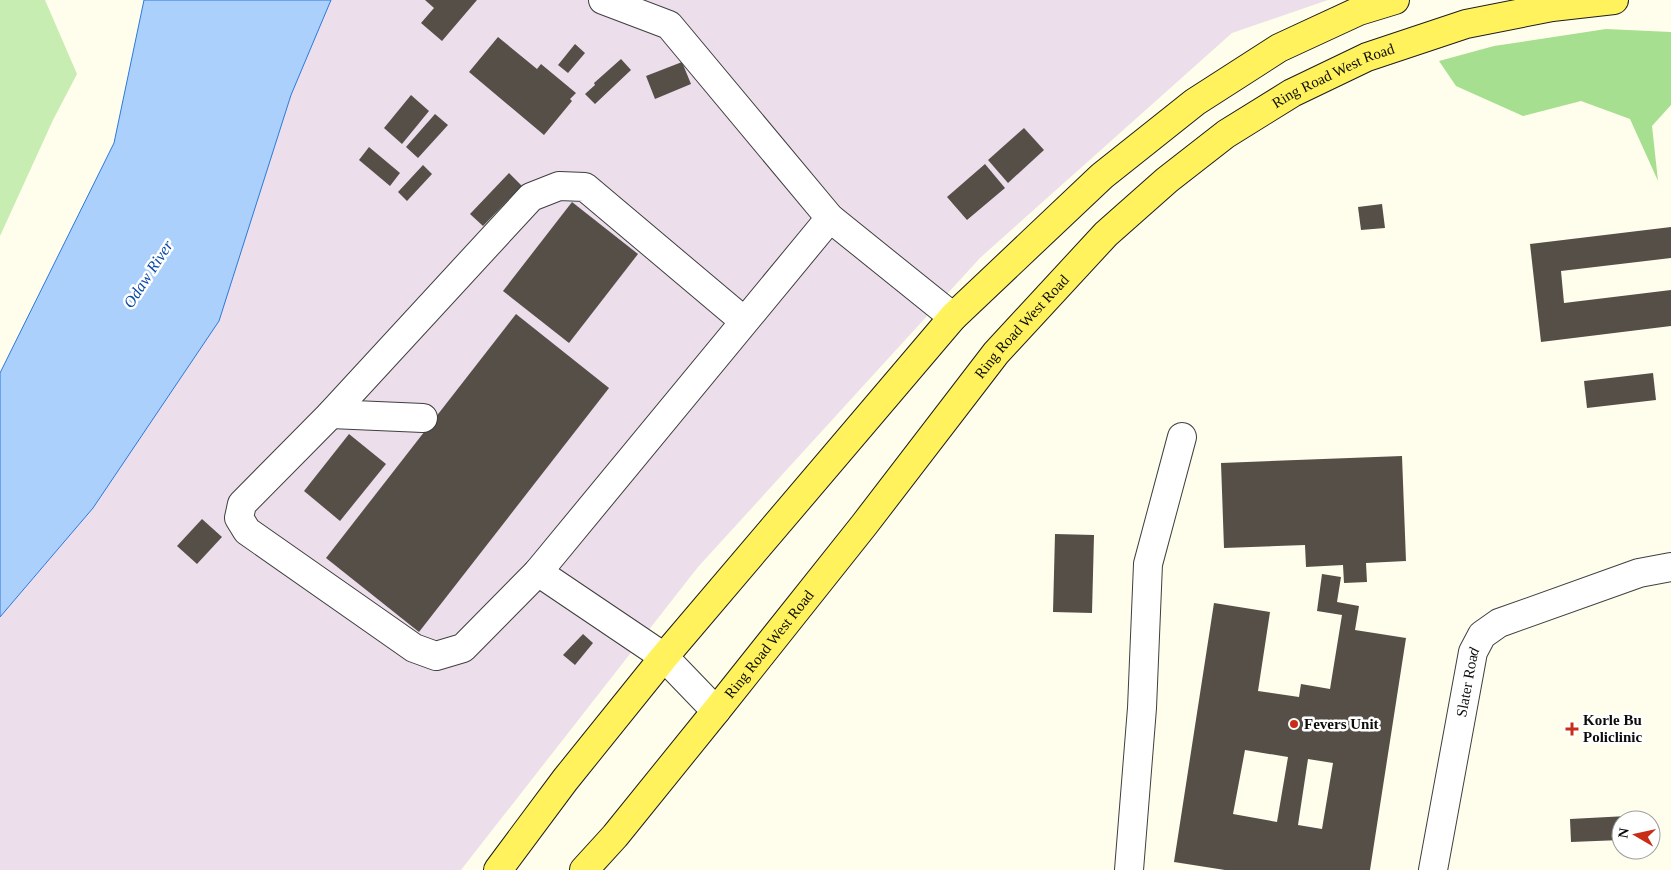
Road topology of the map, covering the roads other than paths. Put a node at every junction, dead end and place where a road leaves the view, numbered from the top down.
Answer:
1 (603, 0) edge
2 (1395, 0) edge
3 (1614, 0) edge
4 (830, 218) junction
5 (953, 317) junction
6 (744, 321) junction
7 (331, 414) junction
8 (423, 418) dead end
9 (1182, 437) dead end
10 (1671, 567) edge
11 (538, 572) junction
12 (664, 657) junction
13 (716, 711) junction
14 (498, 870) edge
15 (584, 870) edge
16 (1129, 870) edge
17 (1433, 870) edge

1 - 4 street
2 - 5 main road
3 - 13 main road, Ring Road West Road
4 - 5 street
4 - 6 street
5 - 12 main road
6 - 7 street
6 - 11 street
7 - 8 street
7 - 11 street
9 - 16 street
10 - 17 street, Slater Road
11 - 12 street
12 - 13 street
12 - 14 main road
13 - 15 main road, Ring Road West Road

